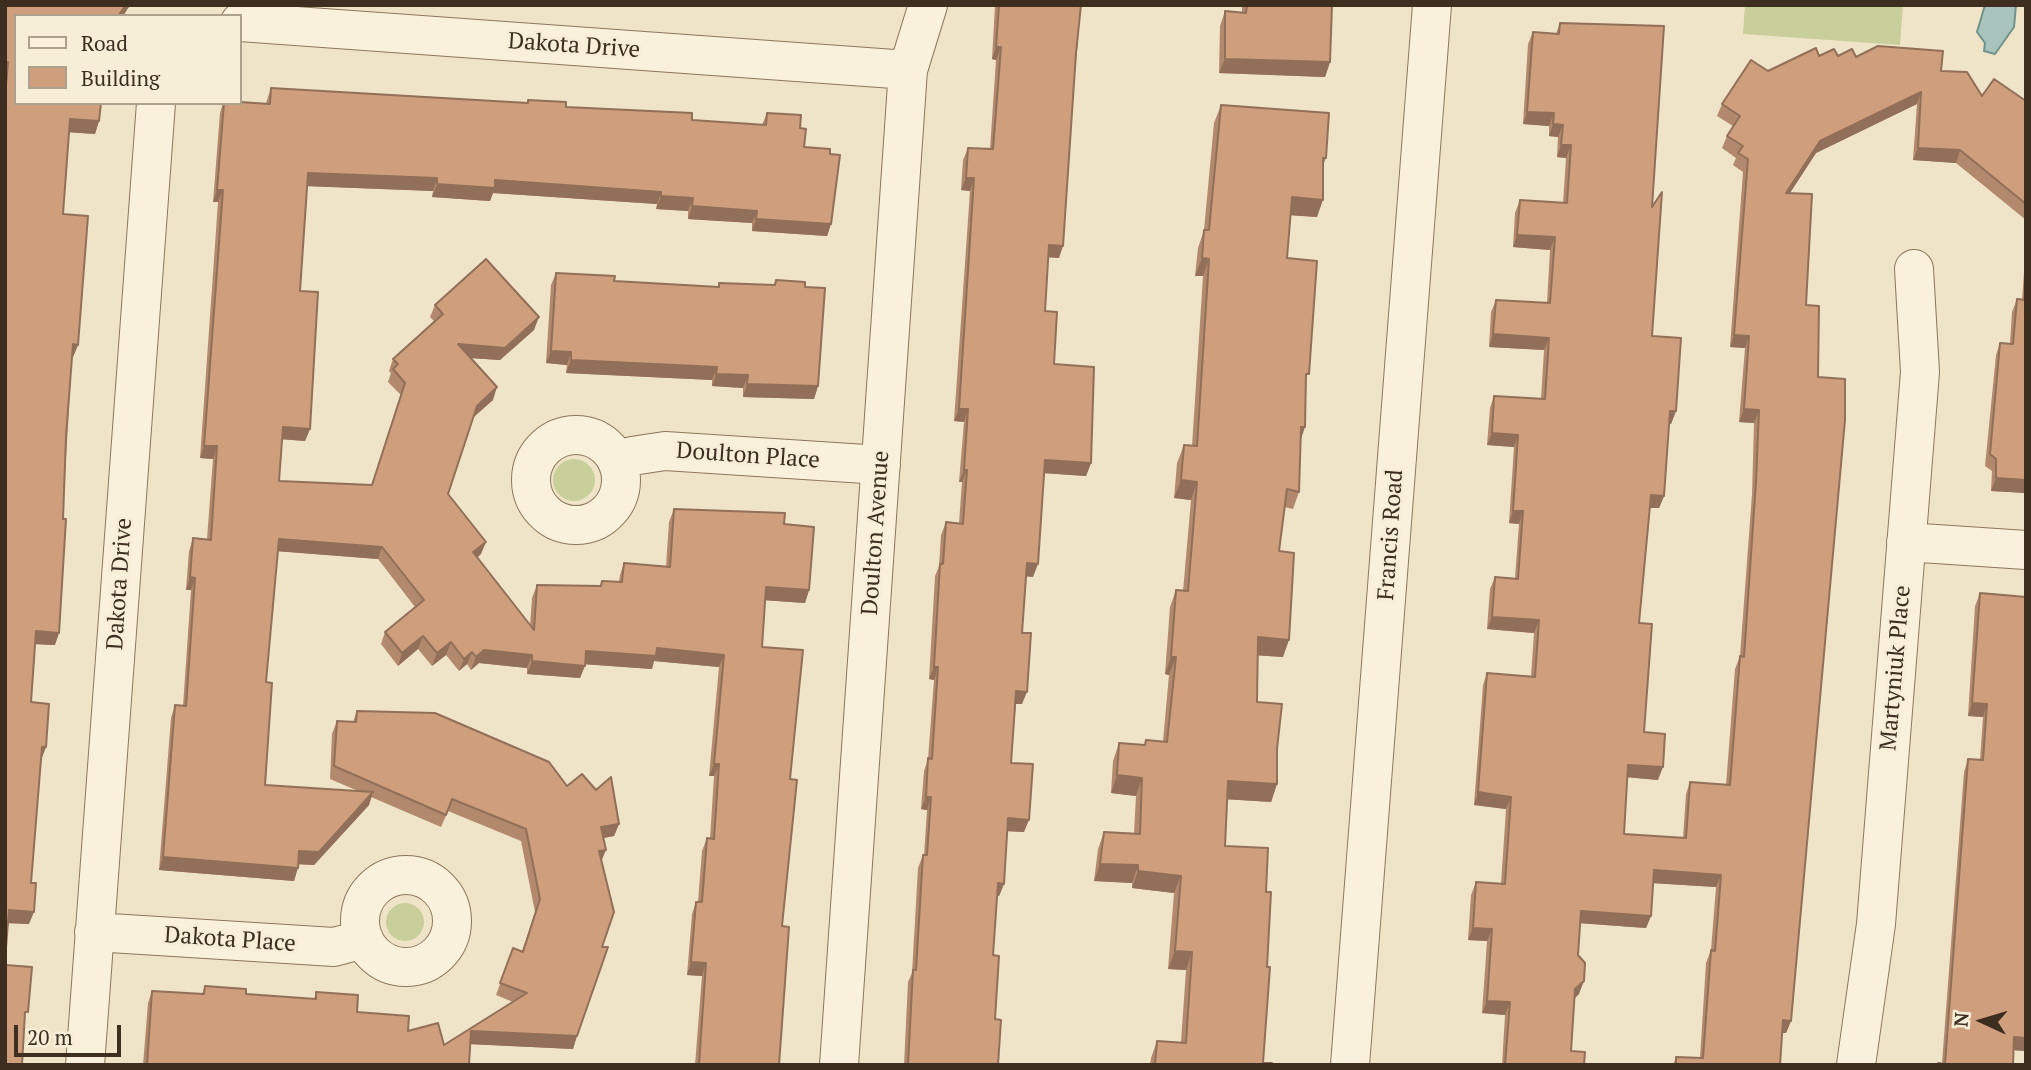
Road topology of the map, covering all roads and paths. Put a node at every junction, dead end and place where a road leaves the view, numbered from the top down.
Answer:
1 (928, 5) edge
2 (1432, 5) edge
3 (242, 22) edge
4 (908, 70) junction
5 (156, 105) edge
6 (1914, 270) dead end
7 (618, 463) dead end
8 (881, 464) junction
9 (1906, 542) junction
10 (2026, 550) edge
11 (94, 932) junction
12 (364, 939) dead end
13 (85, 1065) edge
14 (839, 1065) edge
15 (1350, 1065) edge
16 (1856, 1065) edge

1 - 4 street, Doulton Avenue
2 - 15 street, Francis Road
3 - 4 street, Dakota Drive
4 - 8 street, Doulton Avenue
5 - 11 street, Dakota Drive
6 - 9 street, Martyniuk Place
7 - 8 street, Doulton Place
8 - 14 street, Doulton Avenue
9 - 10 street
9 - 16 street, Martyniuk Place
11 - 12 street, Dakota Place
11 - 13 street, Dakota Drive

